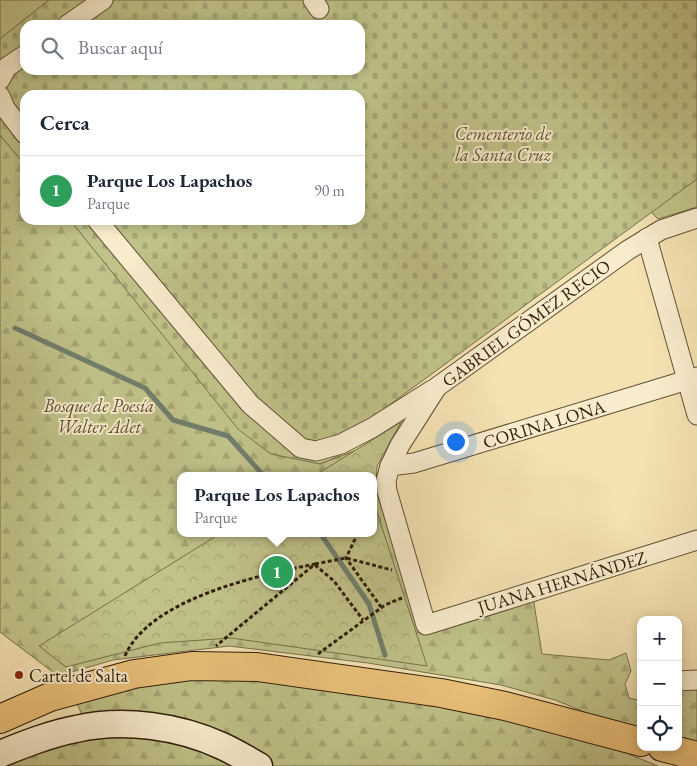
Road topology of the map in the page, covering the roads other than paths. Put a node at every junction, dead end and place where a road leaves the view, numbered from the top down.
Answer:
1 (103, 0) edge
2 (75, 20) edge
3 (20, 59) edge
4 (0, 80) edge
5 (0, 96) edge
6 (20, 128) edge
7 (697, 218) edge
8 (100, 225) edge
9 (647, 238) junction
10 (691, 379) edge
11 (437, 387) junction
12 (697, 415) edge
13 (390, 466) junction
14 (697, 540) edge
15 (426, 625) joint
16 (697, 680) edge
17 (682, 681) edge
18 (0, 719) edge
19 (637, 741) edge
20 (678, 751) edge
21 (0, 754) edge
22 (697, 756) edge
23 (260, 766) edge

1 - 2 street
3 - 4 street
5 - 6 street
7 - 9 street, GABRIEL GÓMEZ RECIO
8 - 11 street
9 - 10 street
9 - 11 street, GABRIEL GÓMEZ RECIO
10 - 12 street
10 - 13 street, CORINA LONA
11 - 13 street, GABRIEL GÓMEZ RECIO
13 - 15 street, GABRIEL GÓMEZ RECIO
14 - 15 street, JUANA HERNÁNDEZ
16 - 17 street
18 - 19 highway
20 - 22 highway
21 - 23 street

